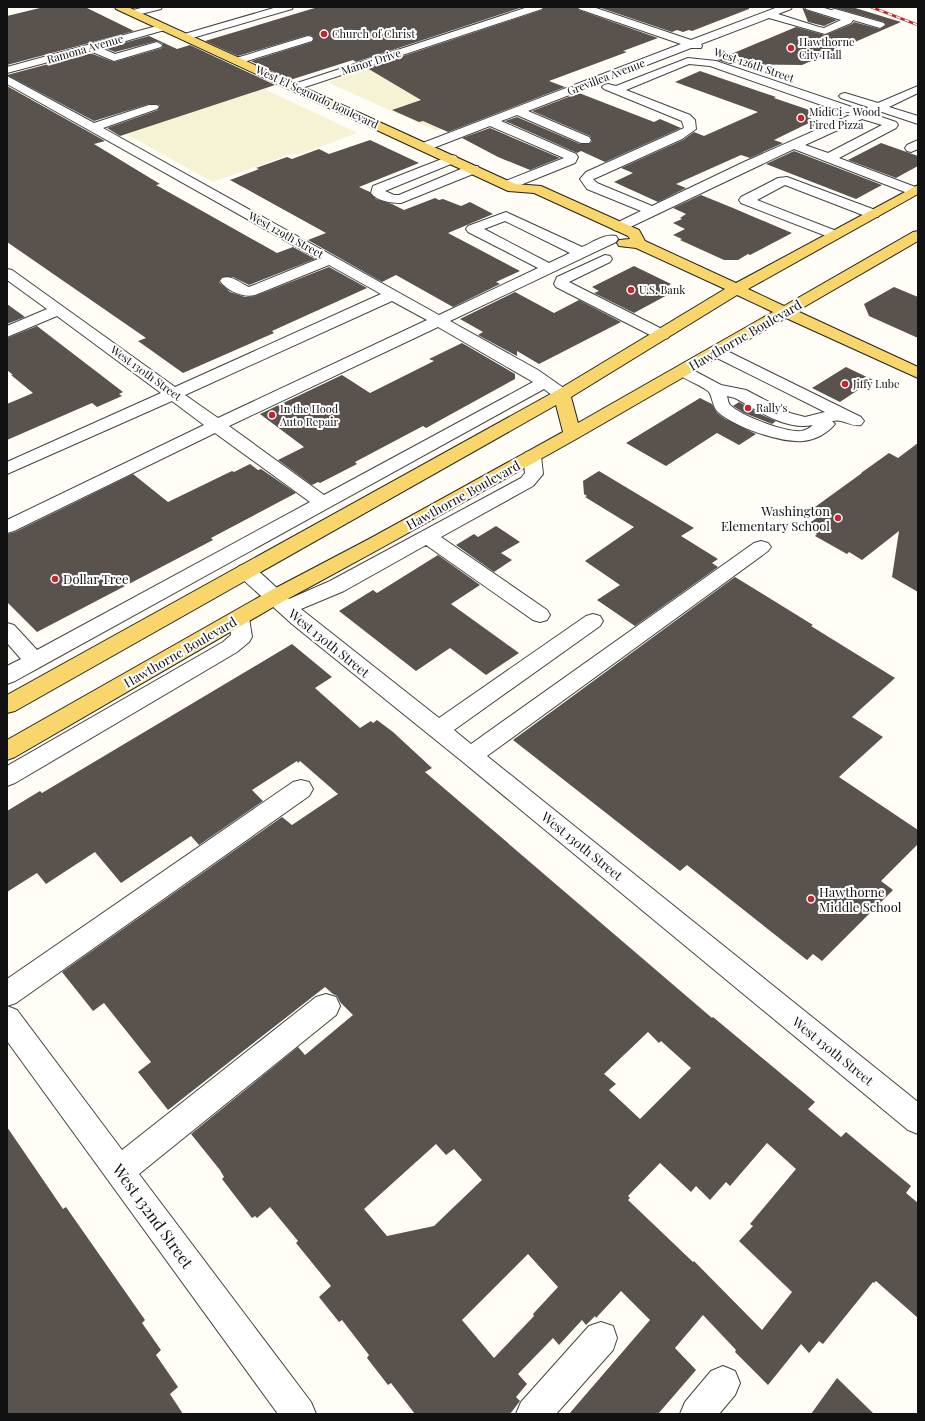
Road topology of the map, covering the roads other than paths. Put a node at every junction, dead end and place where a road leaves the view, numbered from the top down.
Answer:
1 (120, 7) edge
2 (157, 7) edge
3 (255, 7) edge
4 (288, 7) edge
5 (538, 7) edge
6 (787, 7) edge
7 (810, 7) edge
8 (818, 7) edge
9 (589, 8) edge
10 (133, 13) junction
11 (268, 13) junction
12 (235, 14) junction
13 (768, 14) junction
14 (247, 19) junction
15 (880, 25) dead end
16 (222, 26) junction
17 (164, 27) junction
18 (185, 37) junction
19 (308, 39) dead end
20 (692, 44) junction
21 (157, 45) dead end
22 (91, 47) junction
23 (707, 49) dead end
24 (237, 61) junction
25 (7, 70) edge
26 (7, 79) edge
27 (593, 81) junction
28 (295, 87) junction
29 (918, 88) edge
30 (616, 90) junction
31 (834, 92) dead end
32 (153, 107) dead end
33 (880, 107) junction
34 (518, 111) junction
35 (861, 115) junction
36 (918, 120) edge
37 (490, 121) junction
38 (892, 125) junction
39 (92, 127) junction
40 (911, 132) edge
41 (584, 140) dead end
42 (794, 145) junction
43 (424, 147) junction
44 (832, 156) dead end
45 (452, 159) junction
46 (473, 169) junction
47 (709, 184) junction
48 (511, 186) junction
49 (916, 190) edge
50 (736, 195) junction
51 (533, 203) dead end
52 (651, 211) junction
53 (873, 214) junction
54 (594, 231) dead end
55 (615, 233) junction
56 (834, 235) junction
57 (918, 235) edge
58 (582, 253) junction
59 (605, 259) dead end
60 (329, 260) junction
61 (549, 268) junction
62 (7, 273) edge
63 (227, 281) dead end
64 (736, 290) junction
65 (392, 295) junction
66 (59, 310) junction
67 (785, 312) junction
68 (439, 321) junction
69 (7, 332) edge
70 (662, 335) junction
71 (717, 352) junction
72 (683, 371) junction
73 (918, 373) edge
74 (762, 374) junction
75 (545, 382) junction
76 (716, 389) junction
77 (734, 392) junction
78 (174, 394) junction
79 (562, 395) junction
80 (834, 414) junction
81 (855, 420) dead end
82 (217, 425) junction
83 (572, 434) junction
84 (532, 456) junction
85 (7, 469) edge
86 (323, 503) junction
87 (7, 527) edge
88 (426, 536) junction
89 (760, 547) dead end
90 (246, 571) junction
91 (281, 602) junction
92 (540, 615) dead end
93 (239, 618) junction
94 (593, 621) dead end
95 (7, 630) edge
96 (35, 661) junction
97 (7, 676) edge
98 (7, 705) edge
99 (438, 730) junction
100 (7, 752) edge
101 (471, 756) junction
102 (7, 776) edge
103 (301, 789) dead end
104 (7, 994) edge
105 (326, 1006) dead end
106 (7, 1019) edge
107 (918, 1120) edge
108 (119, 1171) junction
109 (601, 1338) dead end
110 (722, 1383) dead end
111 (299, 1414) edge
112 (533, 1414) edge
113 (697, 1414) edge

1 - 10 main road, West El Segundo Boulevard
2 - 10 street
3 - 11 street
3 - 12 street
4 - 11 street
5 - 28 street, Manor Drive
6 - 13 street, Grevillea Avenue
7 - 13 street
8 - 15 street
9 - 20 street, West 126th Street
10 - 17 main road, West El Segundo Boulevard
11 - 14 street
12 - 14 street
12 - 16 street
13 - 20 street, Grevillea Avenue
14 - 16 street
16 - 18 street
17 - 18 main road, West El Segundo Boulevard
17 - 22 street, Ramona Avenue
18 - 24 main road, West El Segundo Boulevard
19 - 24 street
20 - 23 street, West 126th Street
20 - 27 street, Grevillea Avenue
21 - 22 street
22 - 25 street, Ramona Avenue
24 - 28 main road, West El Segundo Boulevard
26 - 39 street, West 129th Street
27 - 30 street
27 - 34 street, Grevillea Avenue
28 - 43 main road, West El Segundo Boulevard
29 - 33 street
30 - 35 street
30 - 52 street
31 - 33 street
32 - 39 street
33 - 35 street
33 - 36 street
34 - 37 street, Grevillea Avenue
34 - 41 street
35 - 38 street
35 - 42 street
37 - 43 street, Grevillea Avenue
37 - 48 street
38 - 40 street
38 - 44 street
39 - 60 street, West 129th Street
42 - 47 street
42 - 49 street
43 - 45 main road, West El Segundo Boulevard
45 - 46 main road, West El Segundo Boulevard
45 - 46 street
46 - 48 main road, West El Segundo Boulevard
47 - 50 street
47 - 52 street
48 - 51 main road, West El Segundo Boulevard
48 - 55 main road, West El Segundo Boulevard
49 - 53 main road
50 - 53 street
50 - 56 street
52 - 55 street
53 - 56 main road
54 - 55 main road, West El Segundo Boulevard
55 - 58 street
55 - 64 main road, West El Segundo Boulevard
56 - 64 main road
57 - 67 main road, Hawthorne Boulevard
58 - 61 street
58 - 61 street
59 - 70 street
60 - 63 street
60 - 65 street, West 129th Street
61 - 68 street
62 - 66 street, West 130th Street
64 - 67 main road, West El Segundo Boulevard
64 - 70 main road
65 - 68 street, West 129th Street
65 - 78 street
66 - 69 street
66 - 78 street, West 130th Street
67 - 71 main road, Hawthorne Boulevard
67 - 73 main road, West El Segundo Boulevard
68 - 75 street, West 129th Street
68 - 82 street
70 - 79 main road
71 - 72 main road, Hawthorne Boulevard
71 - 74 street
72 - 76 street
72 - 83 main road, Hawthorne Boulevard
74 - 77 street
74 - 80 street
75 - 79 street, West 129th Street
75 - 86 street
76 - 77 street
76 - 80 street
77 - 80 street
78 - 82 street, West 130th Street
78 - 85 street
79 - 83 main road
79 - 90 main road
80 - 81 street
82 - 86 street, West 130th Street
82 - 87 street
83 - 84 main road, Hawthorne Boulevard
84 - 88 street
84 - 91 main road, Hawthorne Boulevard
86 - 96 street
88 - 91 street
88 - 92 street
89 - 101 street
90 - 91 street, West 130th Street
90 - 98 main road
91 - 93 main road, Hawthorne Boulevard
91 - 99 street, West 130th Street
93 - 100 main road, Hawthorne Boulevard
93 - 102 street
94 - 99 street
95 - 96 street
96 - 97 street
99 - 101 street, West 130th Street
101 - 107 street, West 130th Street
103 - 104 street
105 - 108 street
106 - 108 street, West 132nd Street
108 - 111 street, West 132nd Street
109 - 112 street
110 - 113 street

